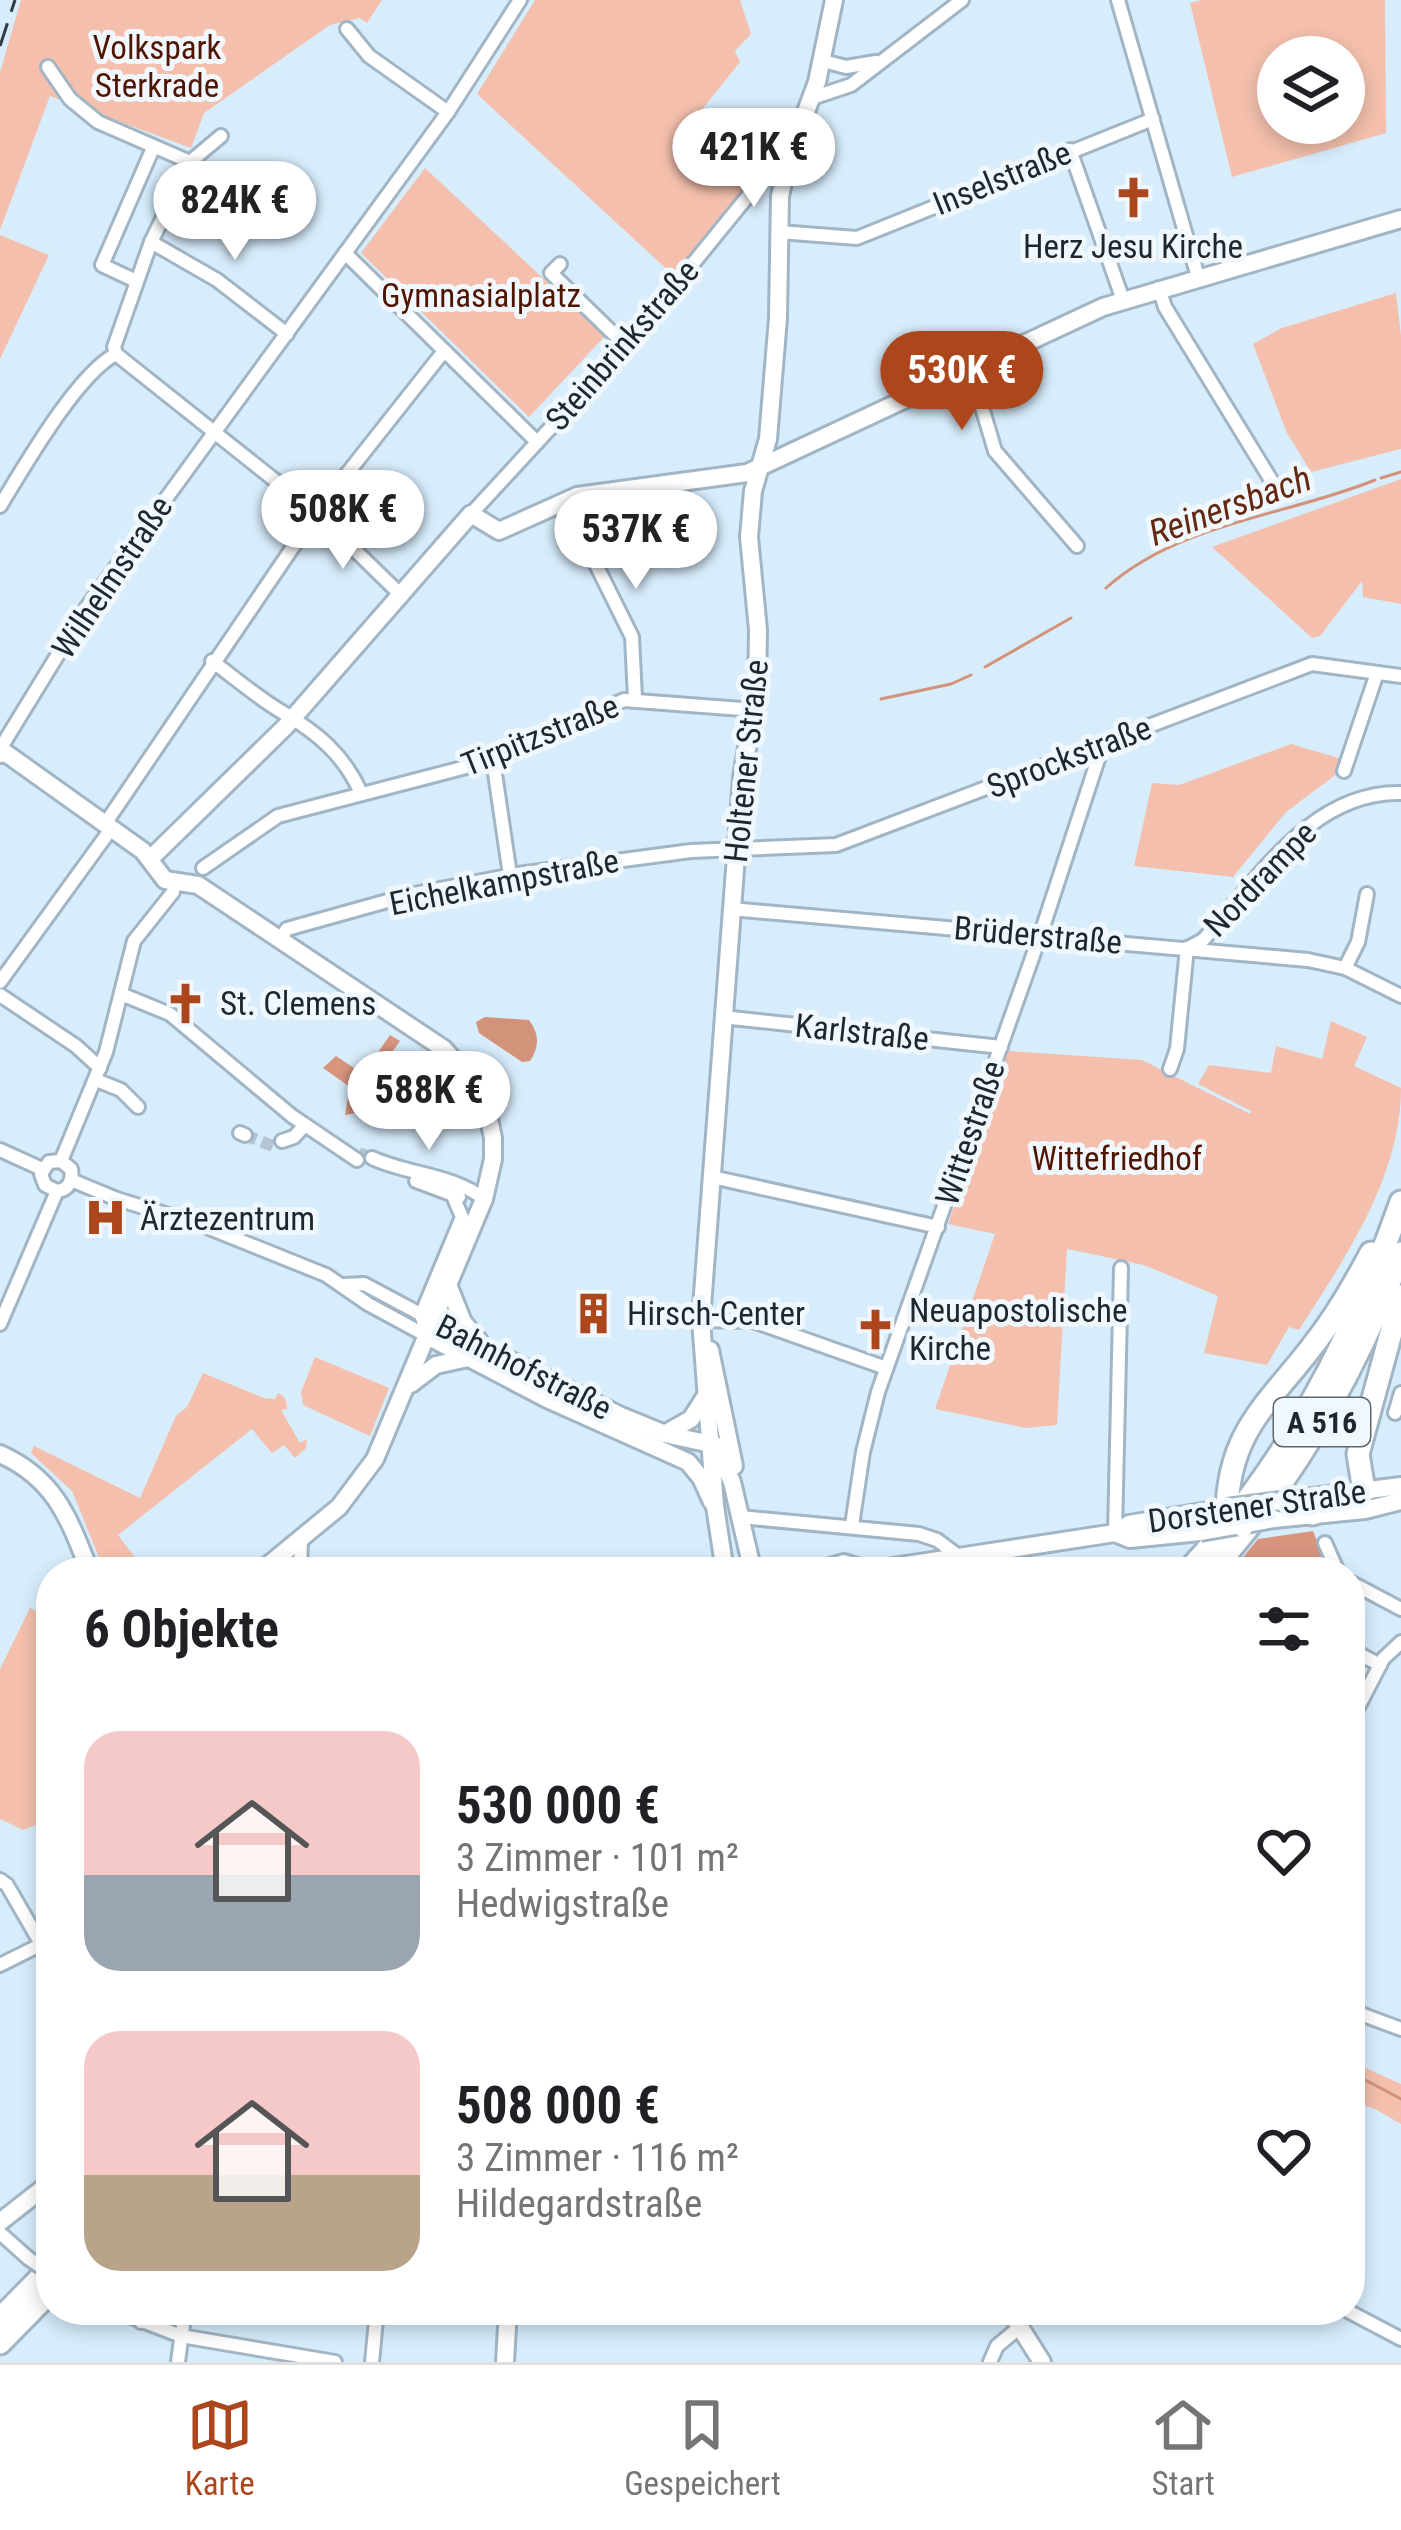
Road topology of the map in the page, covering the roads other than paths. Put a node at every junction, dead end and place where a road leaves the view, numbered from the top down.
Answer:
1 (520, 0) edge
2 (834, 0) edge
3 (962, 0) edge
4 (1118, 0) edge
5 (347, 29) dead end
6 (883, 61) junction
7 (823, 62) junction
8 (48, 68) dead end
9 (812, 98) junction
10 (448, 112) junction
11 (1153, 119) junction
12 (798, 135) junction
13 (221, 136) dead end
14 (153, 148) junction
15 (1070, 150) junction
16 (190, 161) junction
17 (782, 187) junction
18 (748, 197) junction
19 (1401, 219) edge
20 (779, 232) junction
21 (151, 242) junction
22 (345, 253) junction
23 (560, 264) dead end
24 (1198, 277) junction
25 (136, 281) junction
26 (1159, 288) junction
27 (1123, 300) junction
28 (286, 334) junction
29 (626, 346) junction
30 (444, 351) junction
31 (116, 354) junction
32 (970, 367) junction
33 (213, 433) junction
34 (537, 442) junction
35 (762, 466) junction
36 (1276, 488) dead end
37 (564, 500) junction
38 (0, 506) edge
39 (316, 513) junction
40 (471, 514) junction
41 (1077, 546) dead end
42 (402, 596) junction
43 (212, 661) junction
44 (1377, 673) junction
45 (1401, 676) edge
46 (635, 698) junction
47 (754, 710) junction
48 (294, 717) junction
49 (1103, 744) junction
50 (1, 752) edge
51 (493, 760) junction
52 (1344, 771) dead end
53 (361, 793) junction
54 (1401, 793) edge
55 (108, 827) junction
56 (736, 849) junction
57 (151, 860) junction
58 (203, 868) dead end
59 (510, 875) junction
60 (174, 883) junction
61 (1367, 894) dead end
62 (731, 909) junction
63 (1040, 936) junction
64 (280, 939) junction
65 (1187, 948) junction
66 (1345, 968) junction
67 (0, 982) edge
68 (121, 994) junction
69 (0, 995) edge
70 (1401, 996) edge
71 (722, 1017) junction
72 (1000, 1047) junction
73 (1170, 1069) dead end
74 (98, 1074) junction
75 (138, 1106) dead end
76 (304, 1126) junction
77 (282, 1141) tunnel mouth
78 (0, 1150) edge
79 (364, 1159) junction
80 (61, 1161) junction
81 (42, 1169) junction
82 (712, 1177) junction
83 (71, 1180) junction
84 (57, 1191) junction
85 (456, 1199) junction
86 (484, 1199) junction
87 (1401, 1201) edge
88 (938, 1227) junction
89 (1401, 1253) edge
90 (1121, 1268) dead end
91 (343, 1285) junction
92 (449, 1287) junction
93 (1401, 1296) edge
94 (701, 1320) junction
95 (0, 1324) edge
96 (428, 1325) junction
97 (489, 1350) junction
98 (469, 1358) junction
99 (886, 1368) junction
100 (404, 1388) junction
101 (1401, 1393) edge
102 (705, 1396) junction
103 (1395, 1413) dead end
104 (727, 1427) junction
105 (665, 1434) junction
106 (712, 1446) junction
107 (0, 1454) edge
108 (688, 1462) junction
109 (1401, 1486) edge
110 (1364, 1491) junction
111 (736, 1497) junction
112 (1401, 1501) edge
113 (715, 1506) junction
114 (1227, 1508) junction
115 (1312, 1514) junction
116 (740, 1517) junction
117 (853, 1526) junction
118 (1243, 1526) junction
119 (1115, 1533) junction
120 (301, 1539) junction
121 (1325, 1543) dead end
122 (280, 1556) edge
123 (84, 1557) edge
124 (298, 1557) edge
125 (723, 1557) edge
126 (749, 1557) edge
127 (950, 1557) edge
128 (977, 1557) edge
129 (1200, 1557) edge
130 (1222, 1557) edge
131 (1331, 1557) edge
132 (1365, 1590) edge
133 (1401, 1609) edge
134 (1401, 1642) edge
135 (1365, 1657) edge
136 (1380, 1665) junction
137 (1365, 1694) edge
138 (0, 1880) edge
139 (36, 1934) edge
140 (36, 1947) edge
141 (0, 1966) edge
142 (1365, 2016) edge
143 (1401, 2030) edge
144 (36, 2194) edge
145 (0, 2222) edge
146 (0, 2234) edge
147 (36, 2263) edge
148 (36, 2285) edge
149 (36, 2306) edge
150 (0, 2319) edge
151 (1365, 2320) edge
152 (150, 2325) edge
153 (183, 2325) edge
154 (376, 2325) edge
155 (507, 2325) edge
156 (1020, 2327) joint
157 (181, 2336) junction
158 (1401, 2339) edge
159 (0, 2343) edge
160 (307, 2361) edge
161 (178, 2362) edge
162 (335, 2362) edge
163 (372, 2362) edge
164 (505, 2362) edge
165 (990, 2362) edge
166 (1042, 2362) edge

1 - 10 street, Wilhelmstraße
2 - 7 main road, Holtener Straße
3 - 6 street
4 - 11 street
5 - 10 street
6 - 7 street
6 - 9 street
7 - 9 main road, Holtener Straße
8 - 14 street
9 - 12 main road, Holtener Straße
10 - 22 street, Wilhelmstraße
11 - 15 street, Inselstraße
11 - 24 street
12 - 17 main road, Holtener Straße
12 - 18 street, Steinbrinkstraße
13 - 16 street
14 - 16 street
14 - 25 street
15 - 20 street, Inselstraße
15 - 27 street
16 - 21 street
17 - 18 street
17 - 20 main road, Holtener Straße
18 - 29 street, Steinbrinkstraße
19 - 24 main road
20 - 35 main road, Holtener Straße
21 - 25 street
21 - 28 street
22 - 28 street, Wilhelmstraße
22 - 30 street
23 - 29 street
24 - 26 main road
25 - 31 street
26 - 27 main road
26 - 36 street
27 - 32 main road
28 - 33 street, Wilhelmstraße
29 - 34 street, Steinbrinkstraße
30 - 34 street
30 - 39 street
31 - 33 street
31 - 38 street
32 - 35 main road
32 - 41 street
33 - 39 street
33 - 50 street, Wilhelmstraße
34 - 40 street, Steinbrinkstraße
35 - 37 main road
35 - 47 main road, Holtener Straße
37 - 40 main road
37 - 46 street
39 - 42 street
39 - 43 street
40 - 42 main road, Steinbrinkstraße
42 - 48 main road, Steinbrinkstraße
43 - 48 street
43 - 55 street
44 - 45 street, Sprockstraße
44 - 49 street, Sprockstraße
44 - 52 street
46 - 47 street, Tirpitzstraße
46 - 51 street, Tirpitzstraße
47 - 56 main road, Holtener Straße
48 - 53 street
48 - 57 main road, Steinbrinkstraße
49 - 56 street, Sprockstraße
49 - 63 street, Wittestraße
50 - 55 main road
51 - 53 street, Tirpitzstraße
51 - 59 street
53 - 58 street, Tirpitzstraße
54 - 65 street, Nordrampe
55 - 57 main road
55 - 67 street
56 - 59 street, Eichelkampstraße
56 - 62 main road, Holtener Straße
57 - 60 main road
59 - 64 street, Eichelkampstraße
60 - 64 main road
60 - 68 street
61 - 66 street
62 - 63 street, Brüderstraße
62 - 71 main road, Holtener Straße
63 - 65 street, Brüderstraße
63 - 72 street, Wittestraße
64 - 86 main road
65 - 66 street, Brüderstraße
65 - 73 street
66 - 70 street, Brüderstraße
68 - 74 street
68 - 76 street
69 - 74 street
71 - 72 street, Karlstraße
71 - 82 main road, Holtener Straße
72 - 88 street, Wittestraße
74 - 75 street
74 - 80 street
76 - 77 street
76 - 79 street
78 - 81 street
79 - 85 street
79 - 86 street
80 - 81 street
80 - 83 street
81 - 84 street
82 - 88 street
82 - 94 main road, Holtener Straße
83 - 84 street
83 - 91 street, Bahnhofstraße
84 - 95 street
85 - 86 street
85 - 96 street
86 - 92 main road
87 - 114 highway
87 - 129 highway, A 516
88 - 99 street, Wittestraße
89 - 130 highway, A 516
90 - 119 street
91 - 96 street, Bahnhofstraße
91 - 96 street, Bahnhofstraße
92 - 96 main road
92 - 97 main road
93 - 110 highway
94 - 99 street
94 - 102 main road, Holtener Straße
94 - 104 main road, Holtener Straße
96 - 97 main road, Bahnhofstraße
96 - 98 main road, Bahnhofstraße
96 - 100 main road
97 - 105 main road, Bahnhofstraße
98 - 100 main road
98 - 108 main road, Bahnhofstraße
99 - 117 street, Wittestraße
100 - 120 main road
101 - 103 street
102 - 105 main road
102 - 106 main road, Holtener Straße
104 - 106 main road
104 - 111 main road, Holtener Straße
105 - 106 main road, Bahnhofstraße
106 - 108 main road
106 - 111 main road, Holtener Straße
106 - 113 main road, Holtener Straße
107 - 123 main road
108 - 113 main road
109 - 110 main road, Dorstener Straße
110 - 114 main road, Dorstener Straße, bridge
110 - 115 highway
111 - 116 main road, Holtener Straße
112 - 115 main road, Dorstener Straße
113 - 125 main road, Holtener Straße
114 - 118 highway, bridge
114 - 119 main road, Dorstener Straße
115 - 118 main road, Dorstener Straße, bridge
116 - 117 street
116 - 126 main road, Holtener Straße
117 - 127 street
118 - 119 main road, Dorstener Straße, bridge
119 - 128 main road, Dorstener Straße
120 - 122 main road
120 - 124 street
121 - 131 street
132 - 133 street
134 - 136 street
135 - 136 street
136 - 137 street
138 - 139 street
140 - 141 street
142 - 143 street
144 - 145 main road
146 - 147 street, bridge
148 - 150 highway
149 - 159 highway
151 - 158 street
152 - 157 street
153 - 157 street
154 - 163 street
155 - 164 main road
156 - 165 street
156 - 166 main road
157 - 160 street
157 - 161 street
160 - 162 street

